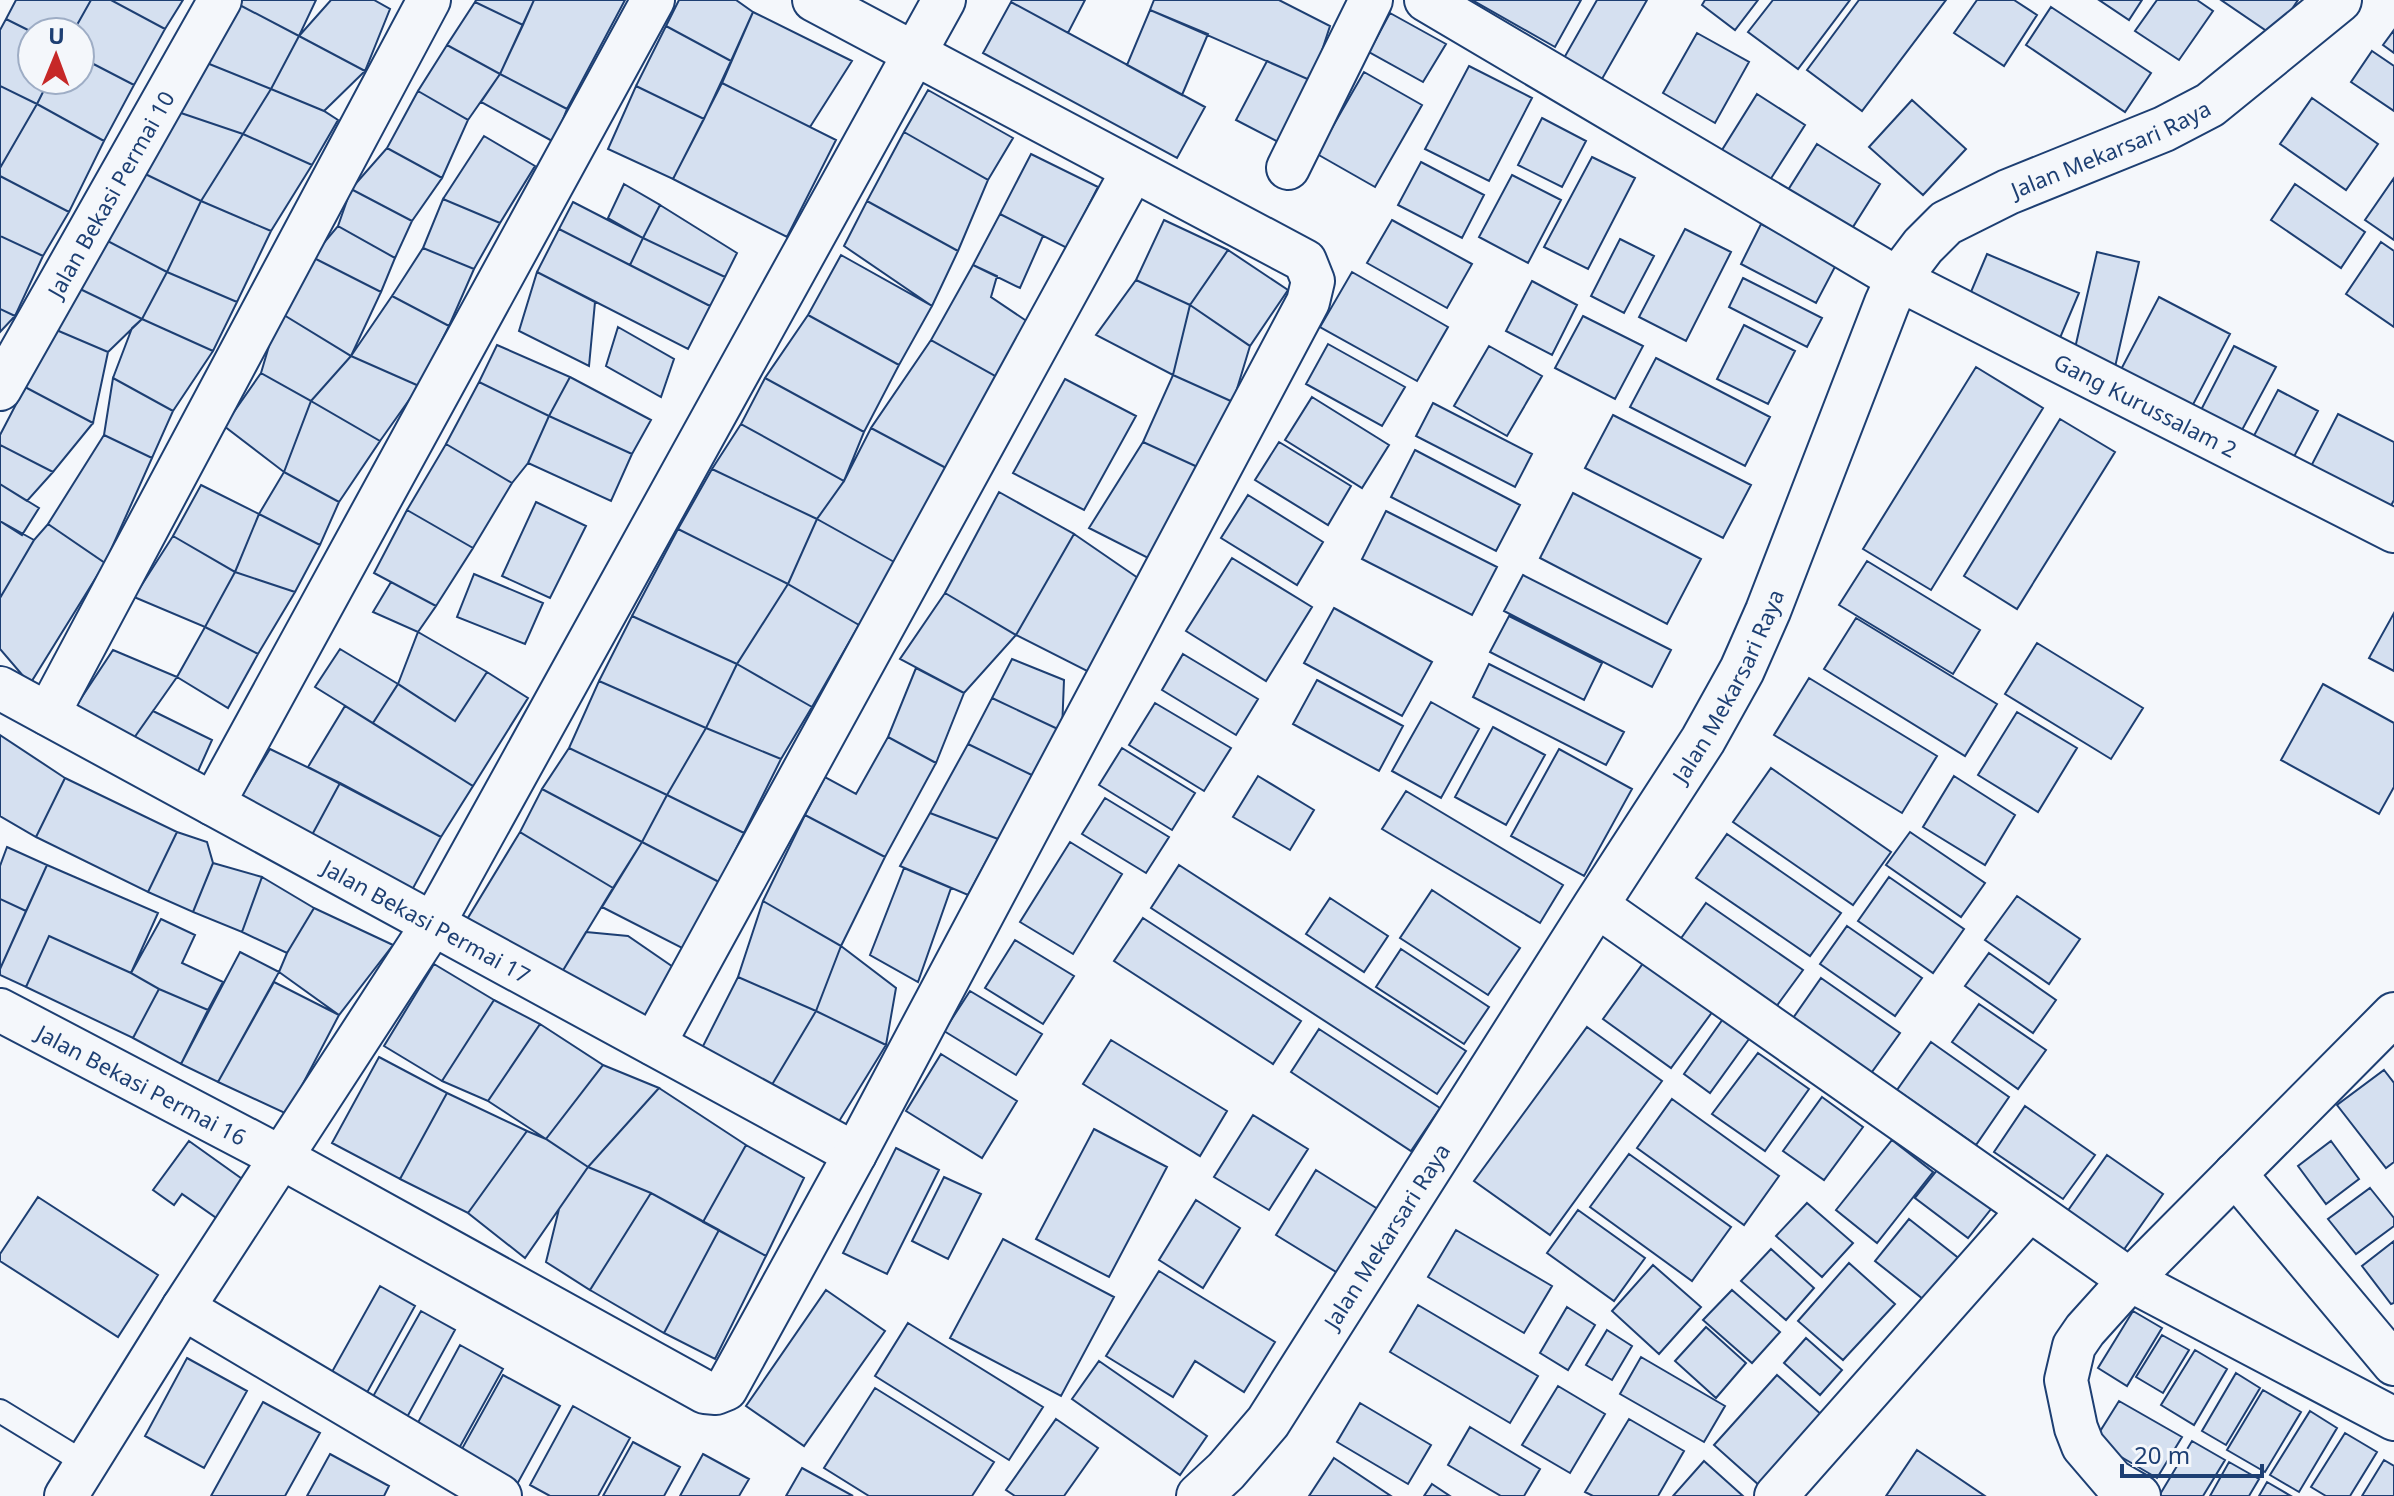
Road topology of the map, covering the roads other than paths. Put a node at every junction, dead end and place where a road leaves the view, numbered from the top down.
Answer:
1 (220, 0) edge
2 (429, 0) edge
3 (653, 0) edge
4 (814, 0) edge
5 (944, 0) edge
6 (1371, 0) edge
7 (1426, 0) edge
8 (2339, 0) edge
9 (915, 54) junction
10 (1288, 168) dead end
11 (1133, 170) junction
12 (1898, 279) junction
13 (0, 389) edge
14 (2394, 531) edge
15 (0, 688) edge
16 (48, 714) junction
17 (213, 804) junction
18 (1596, 905) junction
19 (433, 924) junction
20 (0, 1010) edge
21 (2390, 1030) edge
22 (654, 1044) junction
23 (855, 1154) junction
24 (282, 1158) junction
25 (2235, 1174) junction
26 (2029, 1210) junction
27 (2130, 1280) junction
28 (183, 1308) junction
29 (2394, 1364) edge
30 (0, 1411) edge
31 (2394, 1419) edge
32 (76, 1480) edge
33 (2117, 1491) edge
34 (500, 1496) edge
35 (1199, 1496) edge
36 (1776, 1496) edge

1 - 13 street, Jalan Bekasi Permai 10
2 - 16 street
3 - 17 street
4 - 9 street
5 - 9 street
6 - 10 street
7 - 12 street, Gang Kurussalam 2
8 - 12 street, Jalan Mekarsari Raya
9 - 11 street
9 - 19 street
11 - 22 street
11 - 23 street
12 - 14 street, Gang Kurussalam 2
12 - 18 street, Jalan Mekarsari Raya
15 - 16 street, Jalan Bekasi Permai 17
16 - 17 street, Jalan Bekasi Permai 17
17 - 19 street, Jalan Bekasi Permai 17
18 - 26 street
18 - 35 street, Jalan Mekarsari Raya
19 - 22 street, Jalan Bekasi Permai 17
19 - 24 street
20 - 24 street, Jalan Bekasi Permai 16
21 - 25 street
22 - 23 street, Jalan Bekasi Permai 17
23 - 24 street, Jalan Bekasi Permai 16
24 - 28 street
25 - 27 street
25 - 29 street
26 - 27 street
26 - 36 street
27 - 31 street
27 - 33 street
28 - 32 street
28 - 34 street
30 - 32 lane

